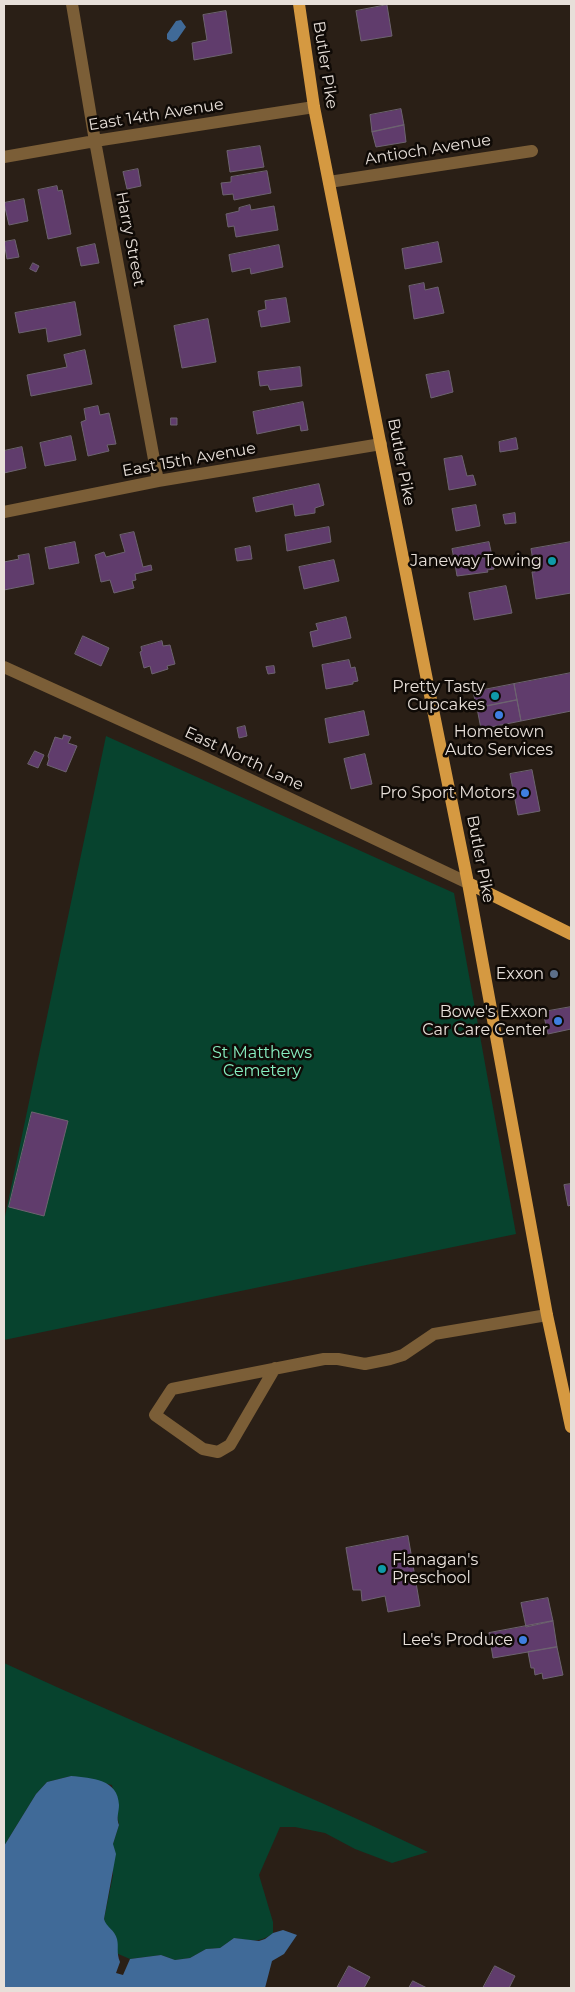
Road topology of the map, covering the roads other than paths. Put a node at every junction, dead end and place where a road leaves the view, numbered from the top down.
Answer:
1 (72, 4) edge
2 (299, 4) edge
3 (314, 106) junction
4 (95, 140) junction
5 (532, 151) dead end
6 (4, 158) edge
7 (329, 182) junction
8 (380, 444) junction
9 (158, 481) junction
10 (4, 512) edge
11 (4, 667) edge
12 (468, 883) junction
13 (571, 934) edge
14 (547, 1315) junction
15 (275, 1368) junction
16 (571, 1427) edge

1 - 4 street, Harry Street
2 - 3 main road, Butler Pike
3 - 4 street, East 14th Avenue
3 - 7 main road, Butler Pike
4 - 6 street, East 14th Avenue
4 - 9 street, Harry Street
5 - 7 street, Antioch Avenue
7 - 8 main road, Butler Pike
8 - 9 street, East 15th Avenue
8 - 12 main road, Butler Pike
9 - 10 street, East 15th Avenue
11 - 12 street, East North Lane
12 - 13 main road
12 - 14 main road, Butler Pike
14 - 15 street
14 - 16 main road, Butler Pike
15 - 15 street

